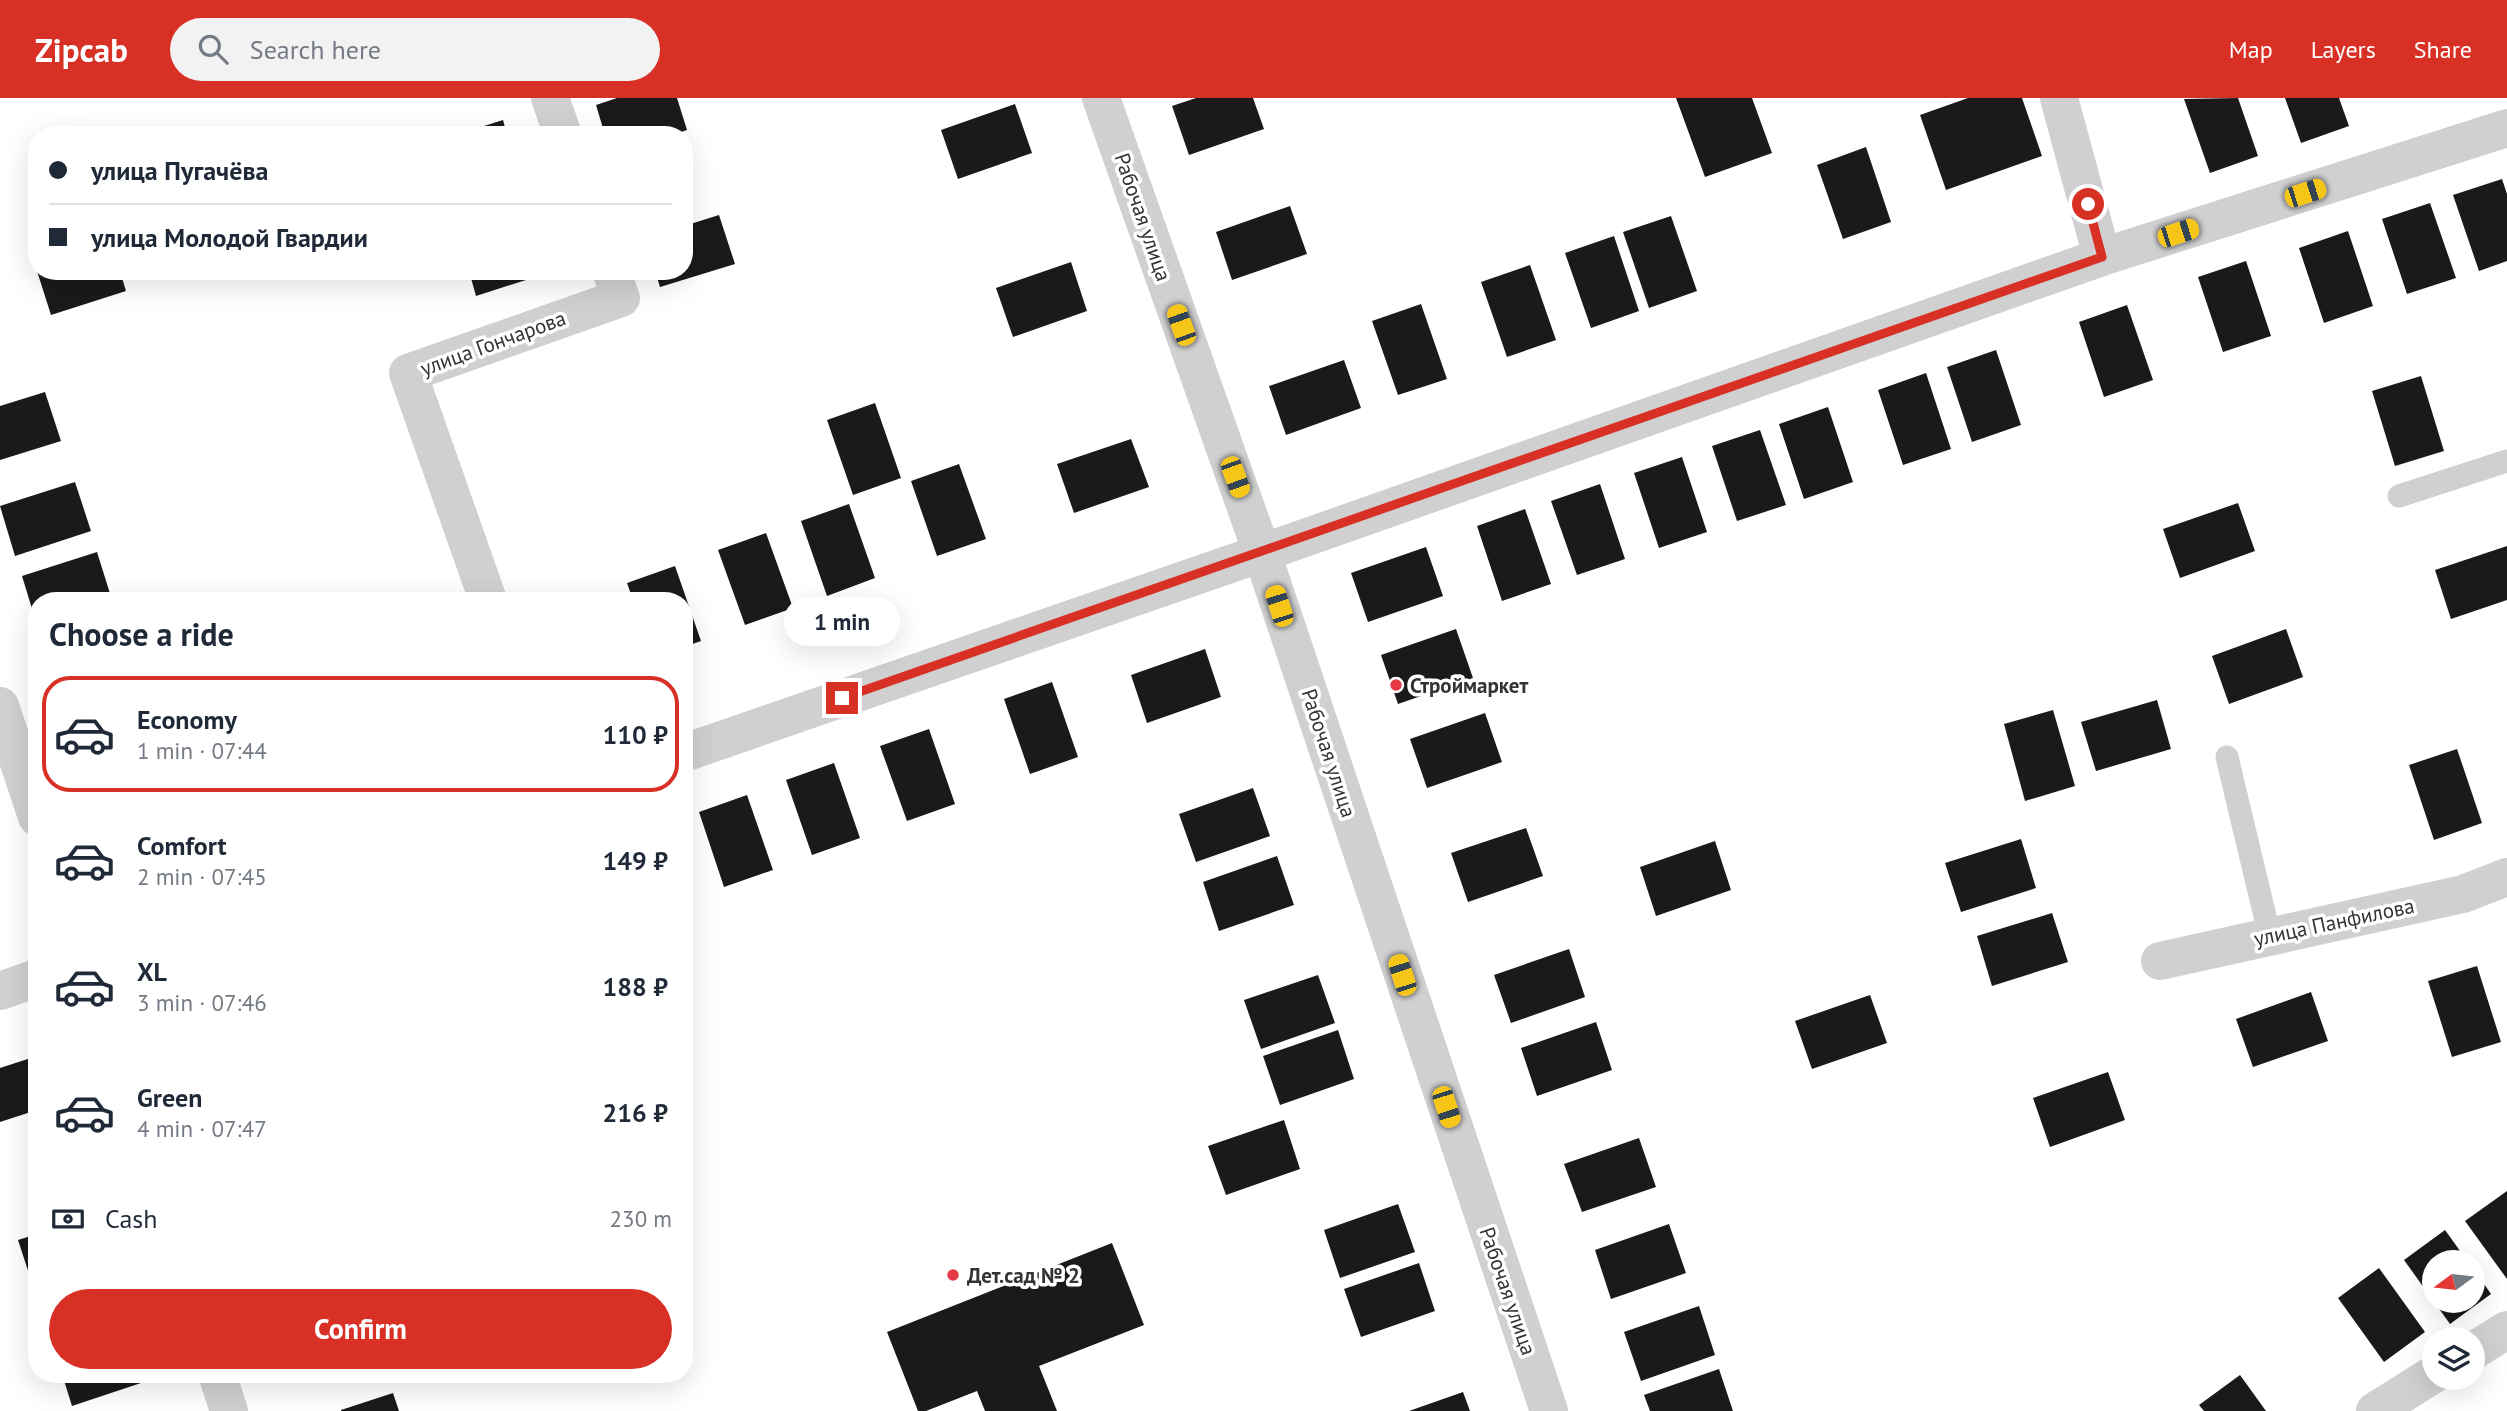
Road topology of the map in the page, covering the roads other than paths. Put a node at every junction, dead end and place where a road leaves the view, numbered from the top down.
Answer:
1 (550, 98) edge
2 (1101, 98) edge
3 (2059, 98) edge
4 (560, 126) edge
5 (2507, 128) edge
6 (2102, 257) junction
7 (614, 280) edge
8 (2507, 461) edge
9 (2399, 496) dead end
10 (1262, 553) junction
11 (485, 592) edge
12 (0, 706) edge
13 (693, 749) edge
14 (2227, 757) dead end
15 (28, 790) edge
16 (2507, 877) edge
17 (2270, 937) junction
18 (2160, 961) dead end
19 (28, 981) edge
20 (0, 991) edge
21 (2507, 1330) edge
22 (2485, 1344) edge
23 (2422, 1382) edge
24 (220, 1383) edge
25 (229, 1411) edge
26 (1549, 1411) edge
27 (2375, 1411) edge

1 - 4 street
2 - 10 street, Рабочая улица
3 - 6 street
5 - 6 street
6 - 10 street
7 - 11 street, улица Гончарова
8 - 9 lane
10 - 13 street
10 - 26 street, Рабочая улица
12 - 15 street
14 - 17 lane
16 - 17 street, улица Панфилова
17 - 18 street, улица Панфилова
19 - 20 street
21 - 22 street
23 - 27 street
24 - 25 street

